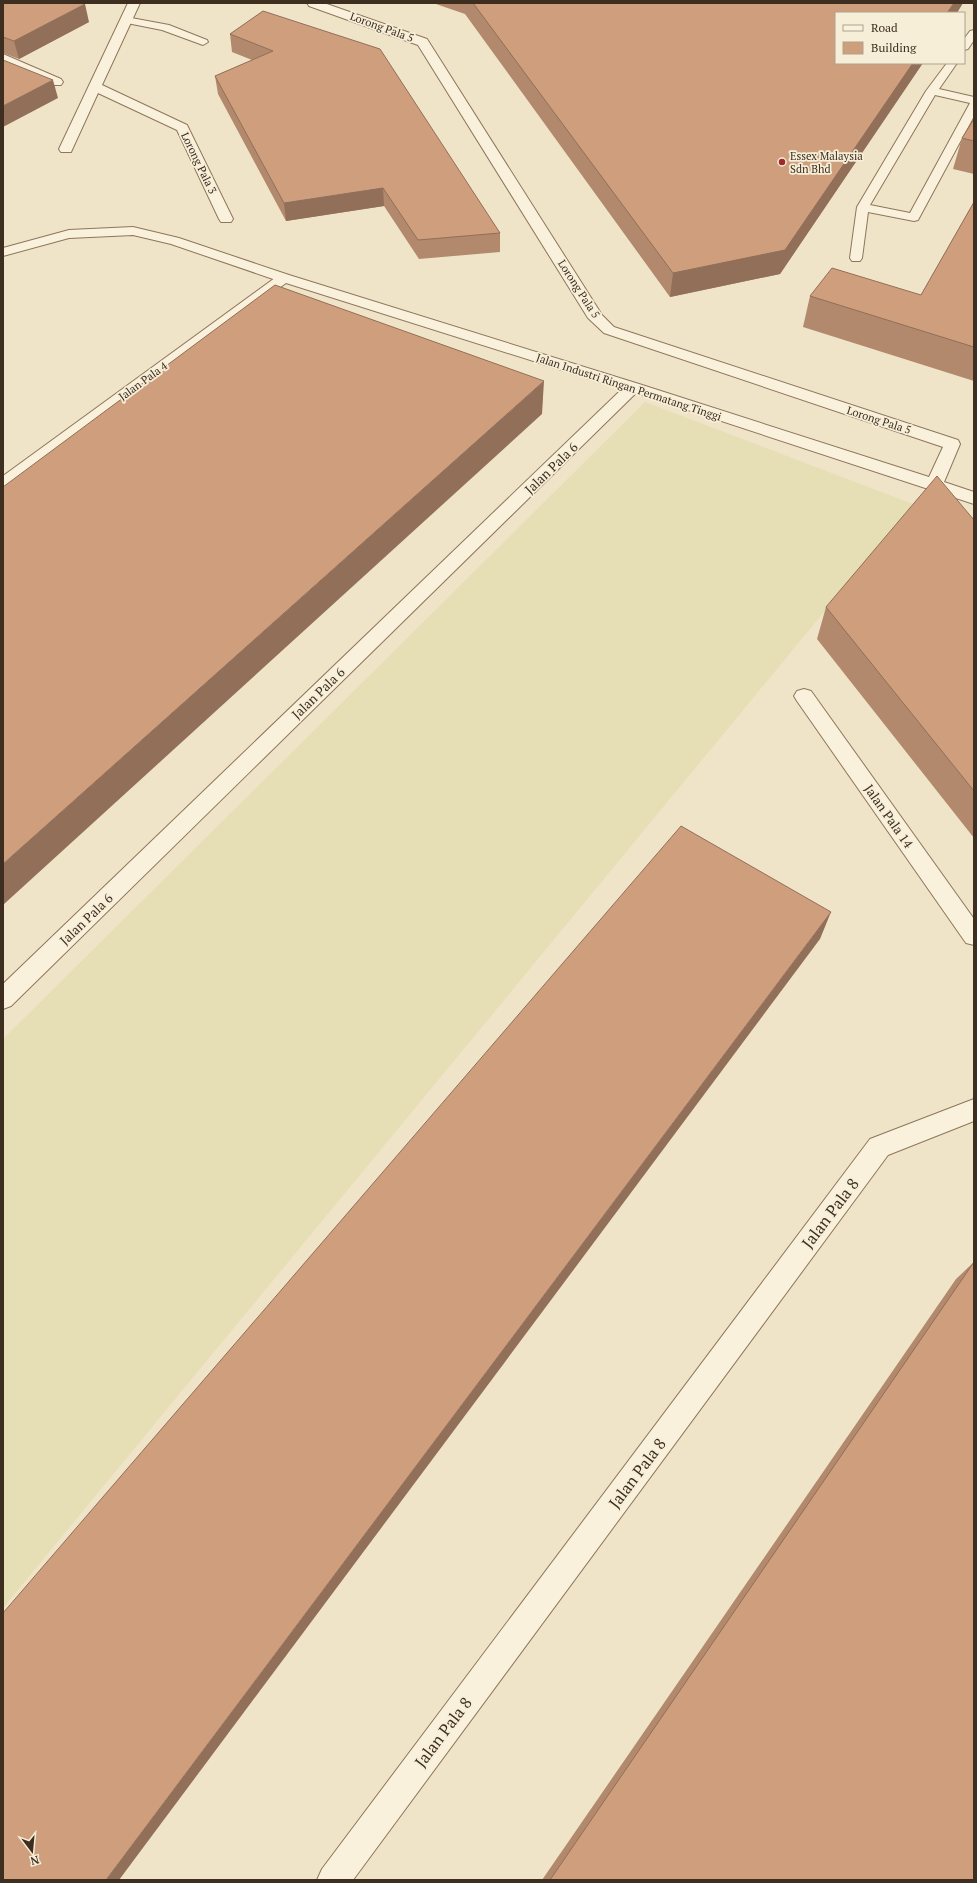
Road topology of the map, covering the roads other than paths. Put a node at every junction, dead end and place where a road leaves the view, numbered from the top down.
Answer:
1 (134, 3) edge
2 (313, 3) edge
3 (126, 20) junction
4 (974, 33) edge
5 (203, 42) dead end
6 (965, 46) edge
7 (3, 58) edge
8 (951, 64) edge
9 (57, 82) dead end
10 (95, 87) junction
11 (932, 91) junction
12 (974, 100) edge
13 (974, 104) edge
14 (66, 149) dead end
15 (863, 207) junction
16 (226, 219) dead end
17 (3, 252) edge
18 (856, 258) dead end
19 (284, 278) junction
20 (633, 387) junction
21 (3, 484) edge
22 (934, 485) junction
23 (974, 498) edge
24 (804, 696) dead end
25 (974, 936) edge
26 (3, 999) edge
27 (974, 1110) edge
28 (333, 1880) edge

1 - 3 street
2 - 22 street, Lorong Pala 5
3 - 5 lane
3 - 10 street
4 - 6 lane
7 - 9 street
8 - 11 lane
10 - 14 street
10 - 16 street, Lorong Pala 3
11 - 12 lane
11 - 15 lane
13 - 15 lane
15 - 18 lane
17 - 19 lane
19 - 20 street, Jalan Industri Ringan Permatang Tinggi
19 - 21 street, Jalan Pala 4
20 - 22 street, Jalan Industri Ringan Permatang Tinggi
20 - 26 street, Jalan Pala 6
22 - 23 street, Jalan Industri Ringan Permatang Tinggi
24 - 25 street, Jalan Pala 14
27 - 28 street, Jalan Pala 8

